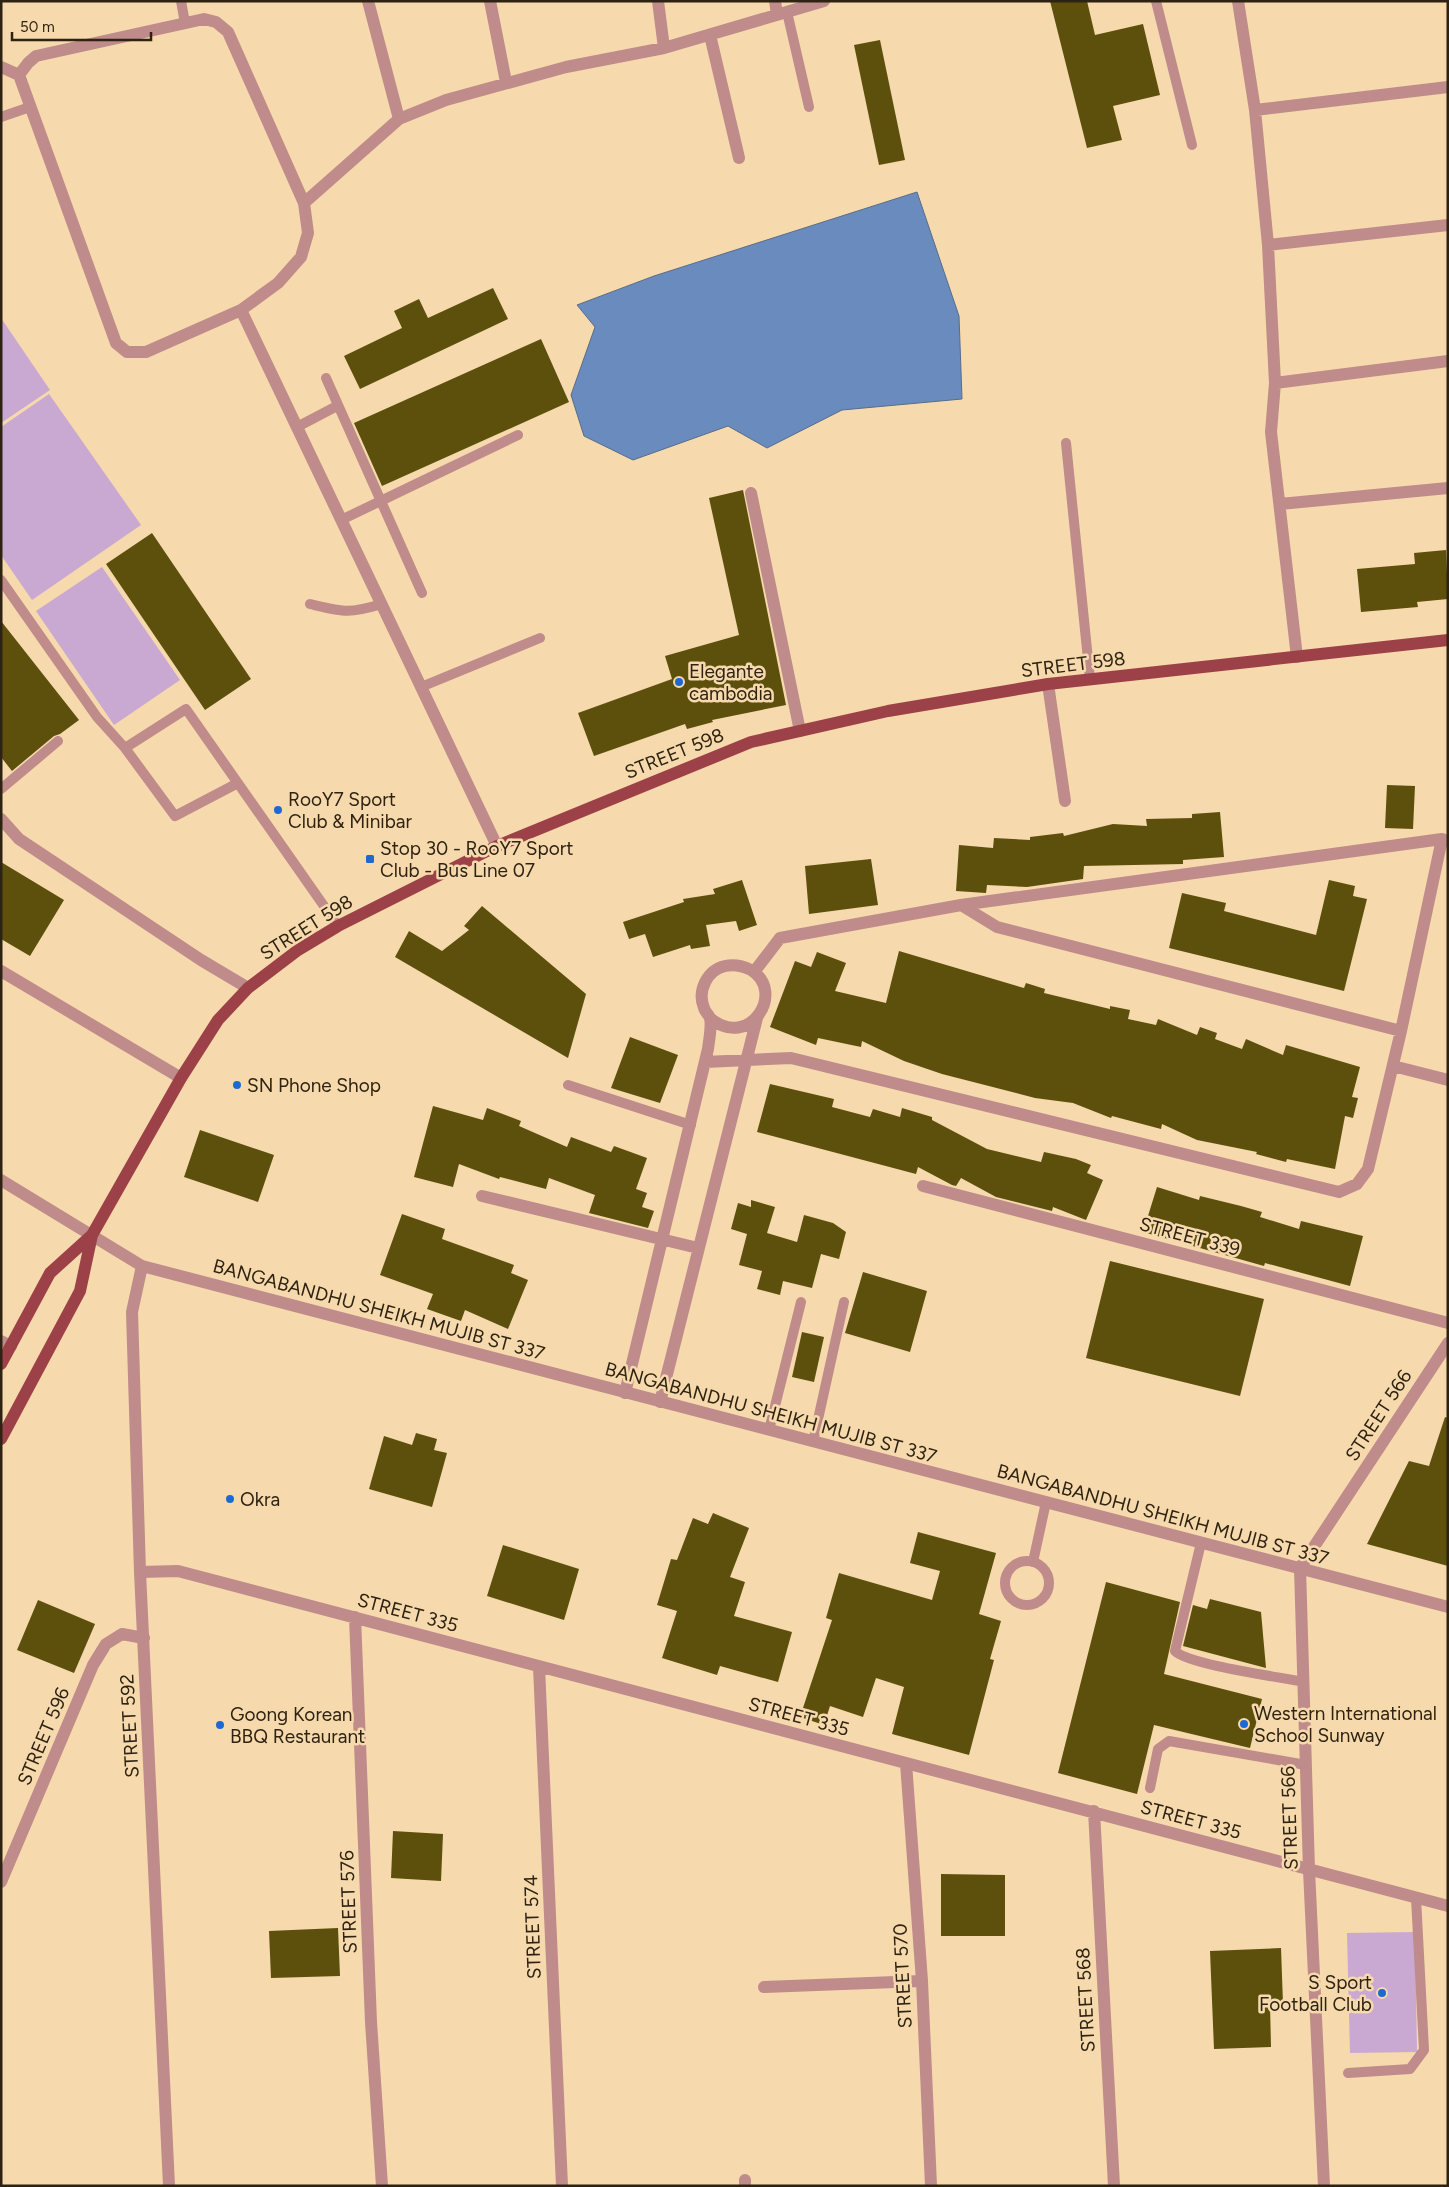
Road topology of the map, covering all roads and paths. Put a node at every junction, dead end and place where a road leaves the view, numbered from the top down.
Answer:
1 (181, 1) edge
2 (368, 1) edge
3 (490, 1) edge
4 (658, 1) edge
5 (776, 1) edge
6 (824, 1) edge
7 (1156, 1) edge
8 (1238, 1) edge
9 (801, 5) edge
10 (782, 13) junction
11 (185, 23) junction
12 (710, 35) junction
13 (664, 48) junction
14 (1, 67) edge
15 (19, 75) junction
16 (506, 82) junction
17 (1448, 87) edge
18 (30, 107) junction
19 (809, 107) dead end
20 (1255, 110) junction
21 (1, 117) edge
22 (399, 118) junction
23 (1192, 145) dead end
24 (738, 158) dead end
25 (304, 203) junction
26 (1448, 224) edge
27 (1268, 245) junction
28 (241, 310) junction
29 (1448, 361) edge
30 (326, 378) dead end
31 (1275, 383) junction
32 (338, 406) junction
33 (297, 427) junction
34 (518, 435) dead end
35 (1066, 443) dead end
36 (1448, 488) edge
37 (751, 492) dead end
38 (380, 499) junction
39 (1280, 504) junction
40 (341, 520) junction
41 (1, 580) edge
42 (422, 593) dead end
43 (310, 604) dead end
44 (382, 604) junction
45 (540, 638) dead end
46 (1448, 640) edge
47 (1297, 657) junction
48 (1090, 680) junction
49 (1048, 684) junction
50 (421, 687) junction
51 (800, 731) junction
52 (58, 741) dead end
53 (124, 748) junction
54 (238, 783) junction
55 (1, 789) edge
56 (1065, 801) dead end
57 (1, 820) edge
58 (1445, 840) edge
59 (497, 846) junction
60 (961, 905) junction
61 (338, 926) junction
62 (1, 971) edge
63 (754, 972) junction
64 (248, 988) junction
65 (710, 1018) junction
66 (757, 1018) junction
67 (1402, 1031) junction
68 (745, 1061) junction
69 (705, 1062) junction
70 (1393, 1066) junction
71 (181, 1078) junction
72 (1448, 1080) edge
73 (568, 1085) dead end
74 (691, 1125) junction
75 (1, 1180) edge
76 (923, 1186) dead end
77 (482, 1196) dead end
78 (92, 1235) junction
79 (662, 1238) junction
80 (698, 1248) junction
81 (142, 1266) junction
82 (801, 1302) dead end
83 (844, 1302) dead end
84 (1448, 1323) edge
85 (6, 1343) edge
86 (1448, 1343) edge
87 (1, 1364) edge
88 (625, 1393) junction
89 (660, 1402) junction
90 (769, 1430) junction
91 (1, 1439) edge
92 (813, 1442) junction
93 (1046, 1502) junction
94 (1202, 1543) junction
95 (1033, 1562) junction
96 (1300, 1568) junction
97 (140, 1572) junction
98 (1448, 1607) edge
99 (355, 1617) junction
100 (144, 1638) junction
101 (540, 1667) junction
102 (1304, 1682) junction
103 (906, 1763) junction
104 (1306, 1765) junction
105 (1150, 1788) dead end
106 (1094, 1811) junction
107 (1309, 1870) junction
108 (1, 1882) edge
109 (1416, 1898) junction
110 (1448, 1906) edge
111 (922, 1980) junction
112 (764, 1987) dead end
113 (1348, 2073) dead end
114 (169, 2186) edge
115 (382, 2186) edge
116 (562, 2186) edge
117 (931, 2186) edge
118 (1114, 2186) edge
119 (1324, 2186) edge

1 - 11 lane
2 - 22 street
3 - 16 street
4 - 13 street
5 - 10 street
6 - 9 street
7 - 23 lane
8 - 20 street
9 - 10 street
10 - 12 street
10 - 19 lane
11 - 15 street
11 - 25 street
12 - 13 street
12 - 24 street
13 - 16 street
14 - 15 street
15 - 18 street
16 - 22 street
17 - 20 street
18 - 21 lane
18 - 28 street
20 - 27 street
22 - 25 street
25 - 28 street
26 - 27 street
27 - 31 street
28 - 33 street
29 - 31 street
30 - 32 lane
31 - 39 street
32 - 33 lane
32 - 38 lane
33 - 40 street
34 - 38 lane
35 - 48 lane
36 - 39 street
37 - 51 street
38 - 40 lane
38 - 42 lane
39 - 47 street
40 - 44 street
41 - 53 lane
43 - 44 lane
44 - 50 street
45 - 50 lane
46 - 47 main road, STREET 598
47 - 48 main road, STREET 598
48 - 49 main road, STREET 598
49 - 51 main road, STREET 598
49 - 56 street
50 - 59 street
51 - 59 main road, STREET 598
52 - 55 lane
53 - 54 lane
53 - 54 lane
54 - 61 lane
57 - 64 street
58 - 60 street
58 - 67 street
59 - 61 main road, STREET 598
60 - 63 street
60 - 67 street
61 - 64 main road, STREET 598
62 - 71 street
63 - 65 street
63 - 66 street
64 - 71 main road, STREET 598
65 - 66 street
65 - 69 street
66 - 68 street
67 - 70 street
68 - 69 street
68 - 70 street
68 - 80 street
69 - 74 street
70 - 72 street
71 - 78 main road, STREET 598
73 - 74 lane
74 - 79 street
75 - 78 street, BANGABANDHU SHEIKH MUJIB ST 337
76 - 84 street, STREET 339
77 - 79 street
78 - 81 street, BANGABANDHU SHEIKH MUJIB ST 337
78 - 85 main road, STREET 598
78 - 91 main road, STREET 598
79 - 80 street
79 - 88 street
80 - 89 street
81 - 88 street, BANGABANDHU SHEIKH MUJIB ST 337
81 - 97 street, STREET 592
82 - 90 lane
83 - 92 lane
85 - 87 main road, STREET 598
86 - 96 street, STREET 566
88 - 89 street, BANGABANDHU SHEIKH MUJIB ST 337
89 - 90 street, BANGABANDHU SHEIKH MUJIB ST 337
90 - 92 street, BANGABANDHU SHEIKH MUJIB ST 337
92 - 93 street, BANGABANDHU SHEIKH MUJIB ST 337
93 - 94 street, BANGABANDHU SHEIKH MUJIB ST 337
93 - 95 lane
94 - 96 street, BANGABANDHU SHEIKH MUJIB ST 337
94 - 102 lane
95 - 95 lane
96 - 98 street, BANGABANDHU SHEIKH MUJIB ST 337
96 - 102 street, STREET 566
97 - 99 street, STREET 335
97 - 100 street, STREET 592
99 - 101 street, STREET 335
99 - 115 street, STREET 576
100 - 108 street, STREET 596
100 - 114 street, STREET 592
101 - 103 street, STREET 335
101 - 116 street, STREET 574
102 - 104 street, STREET 566
103 - 106 street, STREET 335
103 - 111 street, STREET 570
104 - 105 lane
104 - 107 street, STREET 566
106 - 107 street, STREET 335
106 - 118 street, STREET 568
107 - 109 street, STREET 335
107 - 119 street, STREET 566
109 - 110 street, STREET 335
109 - 113 lane
111 - 112 street
111 - 117 street, STREET 570

